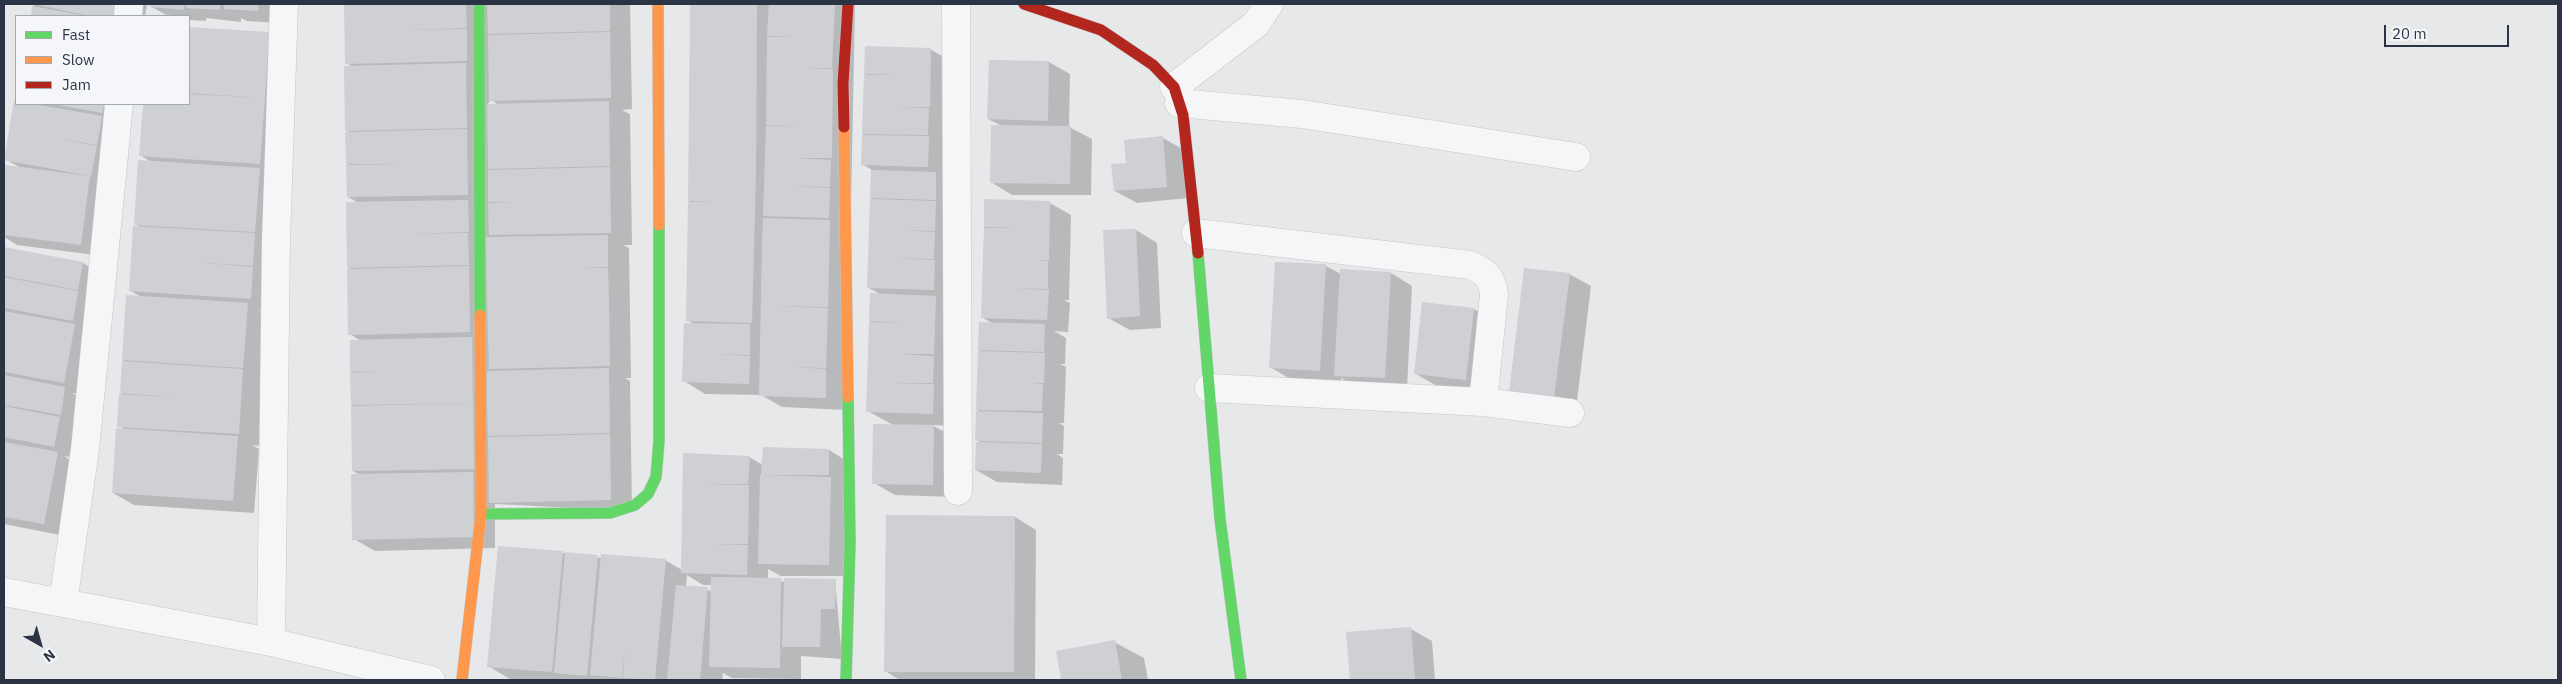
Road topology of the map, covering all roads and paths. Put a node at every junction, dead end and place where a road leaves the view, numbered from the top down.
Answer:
1 (284, 4) edge
2 (479, 4) edge
3 (658, 4) edge
4 (848, 4) edge
5 (956, 4) edge
6 (1024, 4) edge
7 (1269, 4) edge
8 (1176, 95) junction
9 (119, 105) edge
10 (1576, 157) dead end
11 (1196, 233) junction
12 (1209, 388) junction
13 (1483, 402) junction
14 (1570, 413) dead end
15 (958, 492) dead end
16 (481, 514) junction
17 (4, 592) edge
18 (63, 603) junction
19 (271, 642) junction
20 (431, 680) edge
21 (462, 680) edge
22 (846, 680) edge
23 (1241, 680) edge

1 - 19 street
2 - 16 street
3 - 16 street
4 - 22 street
5 - 15 street
6 - 8 street
7 - 8 street
8 - 10 street
8 - 11 street
9 - 18 street
11 - 12 street
11 - 13 street
12 - 13 street
12 - 23 street
13 - 14 street
16 - 21 street
17 - 18 street
18 - 19 street
19 - 20 street

